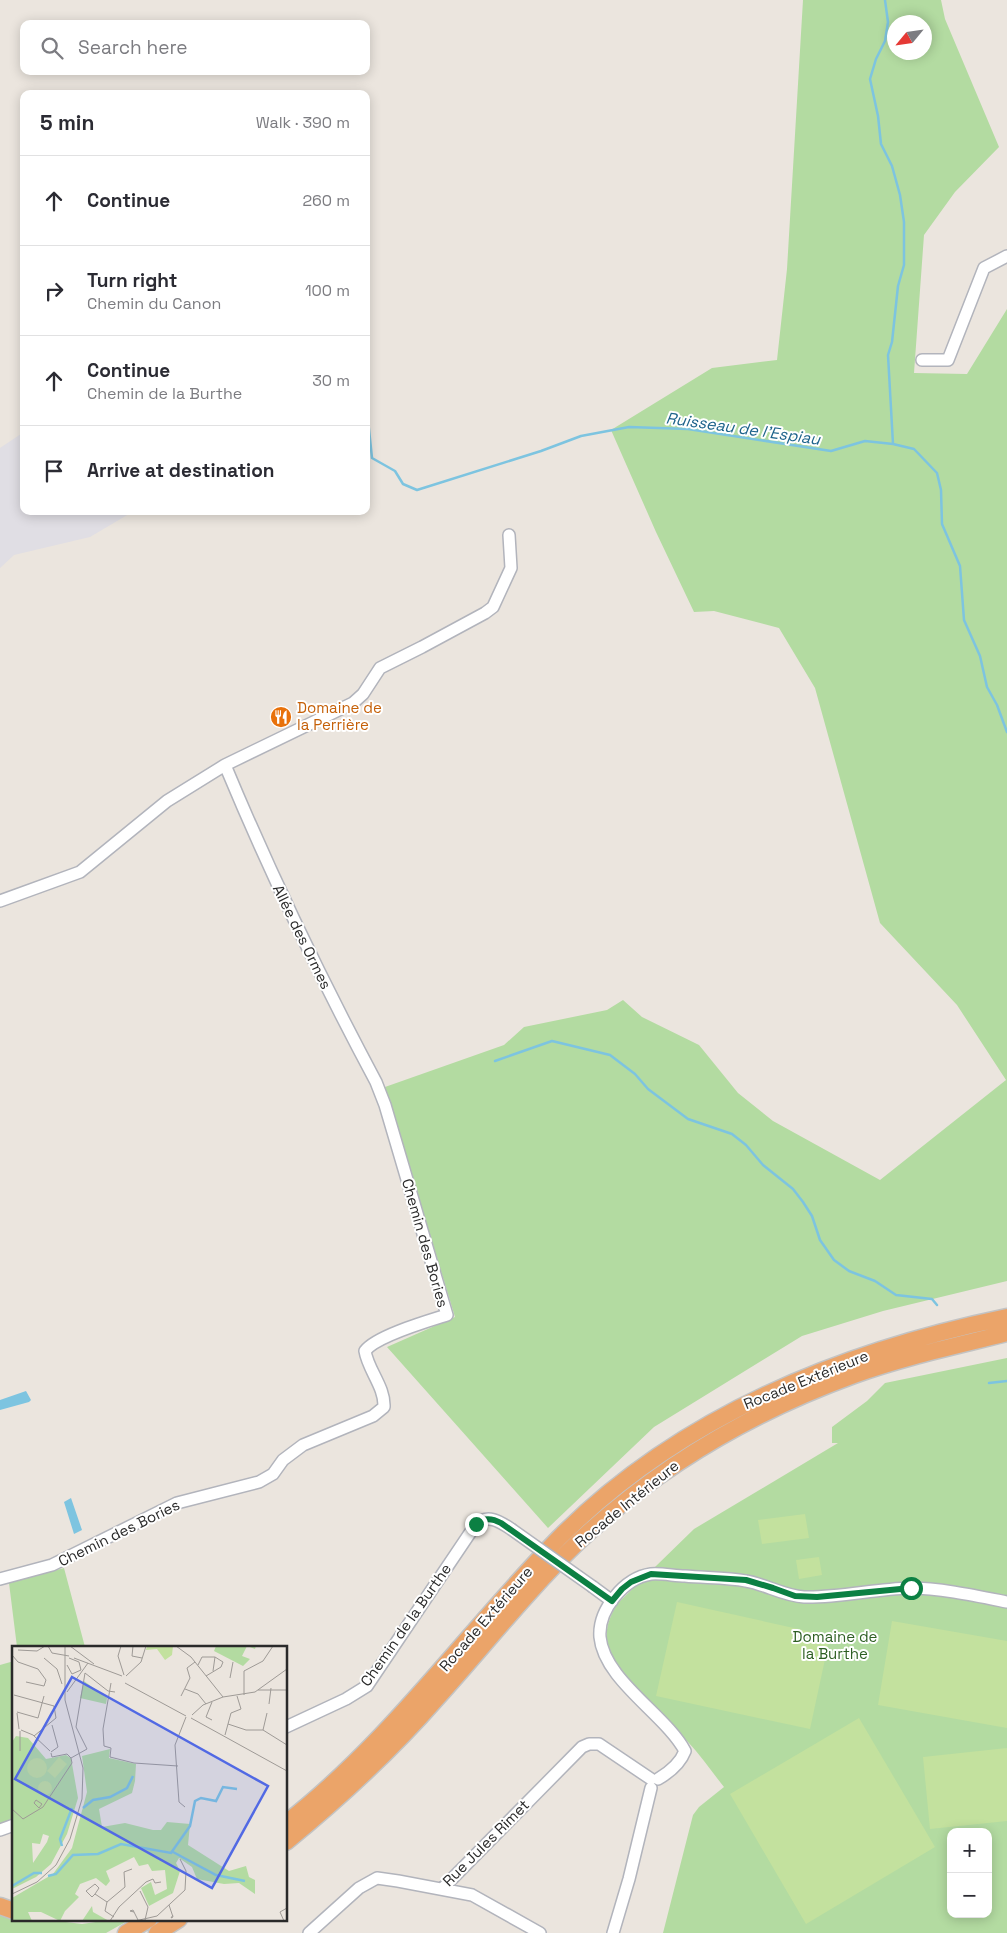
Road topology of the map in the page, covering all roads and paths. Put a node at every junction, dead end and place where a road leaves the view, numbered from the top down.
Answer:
1 (1007, 256) edge
2 (922, 360) dead end
3 (509, 535) dead end
4 (225, 765) junction
5 (0, 901) edge
6 (385, 1105) joint
7 (1007, 1317) edge
8 (1007, 1333) edge
9 (0, 1579) edge
10 (612, 1601) junction
11 (1007, 1602) edge
12 (288, 1726) edge
13 (653, 1782) junction
14 (288, 1821) edge
15 (288, 1840) edge
16 (442, 1889) junction
17 (0, 1906) edge
18 (12, 1910) edge
19 (147, 1920) edge
20 (177, 1920) edge
21 (186, 1920) edge
22 (126, 1933) edge
23 (157, 1933) edge
24 (169, 1933) edge
25 (309, 1933) edge
26 (540, 1933) edge
27 (613, 1933) edge

1 - 2 street
3 - 4 street
4 - 5 street
4 - 6 street, Allée des Ormes
6 - 9 street, Chemin des Bories
7 - 14 highway, Rocade Extérieure
8 - 15 highway, Rocade Intérieure
10 - 11 street
10 - 12 street, Chemin de la Burthe, bridge
10 - 13 street
13 - 16 street, Rue Jules Rimet
13 - 27 street
16 - 25 street, Rue Jules Rimet
16 - 26 street
17 - 18 highway
19 - 22 highway
20 - 23 highway
21 - 24 highway

